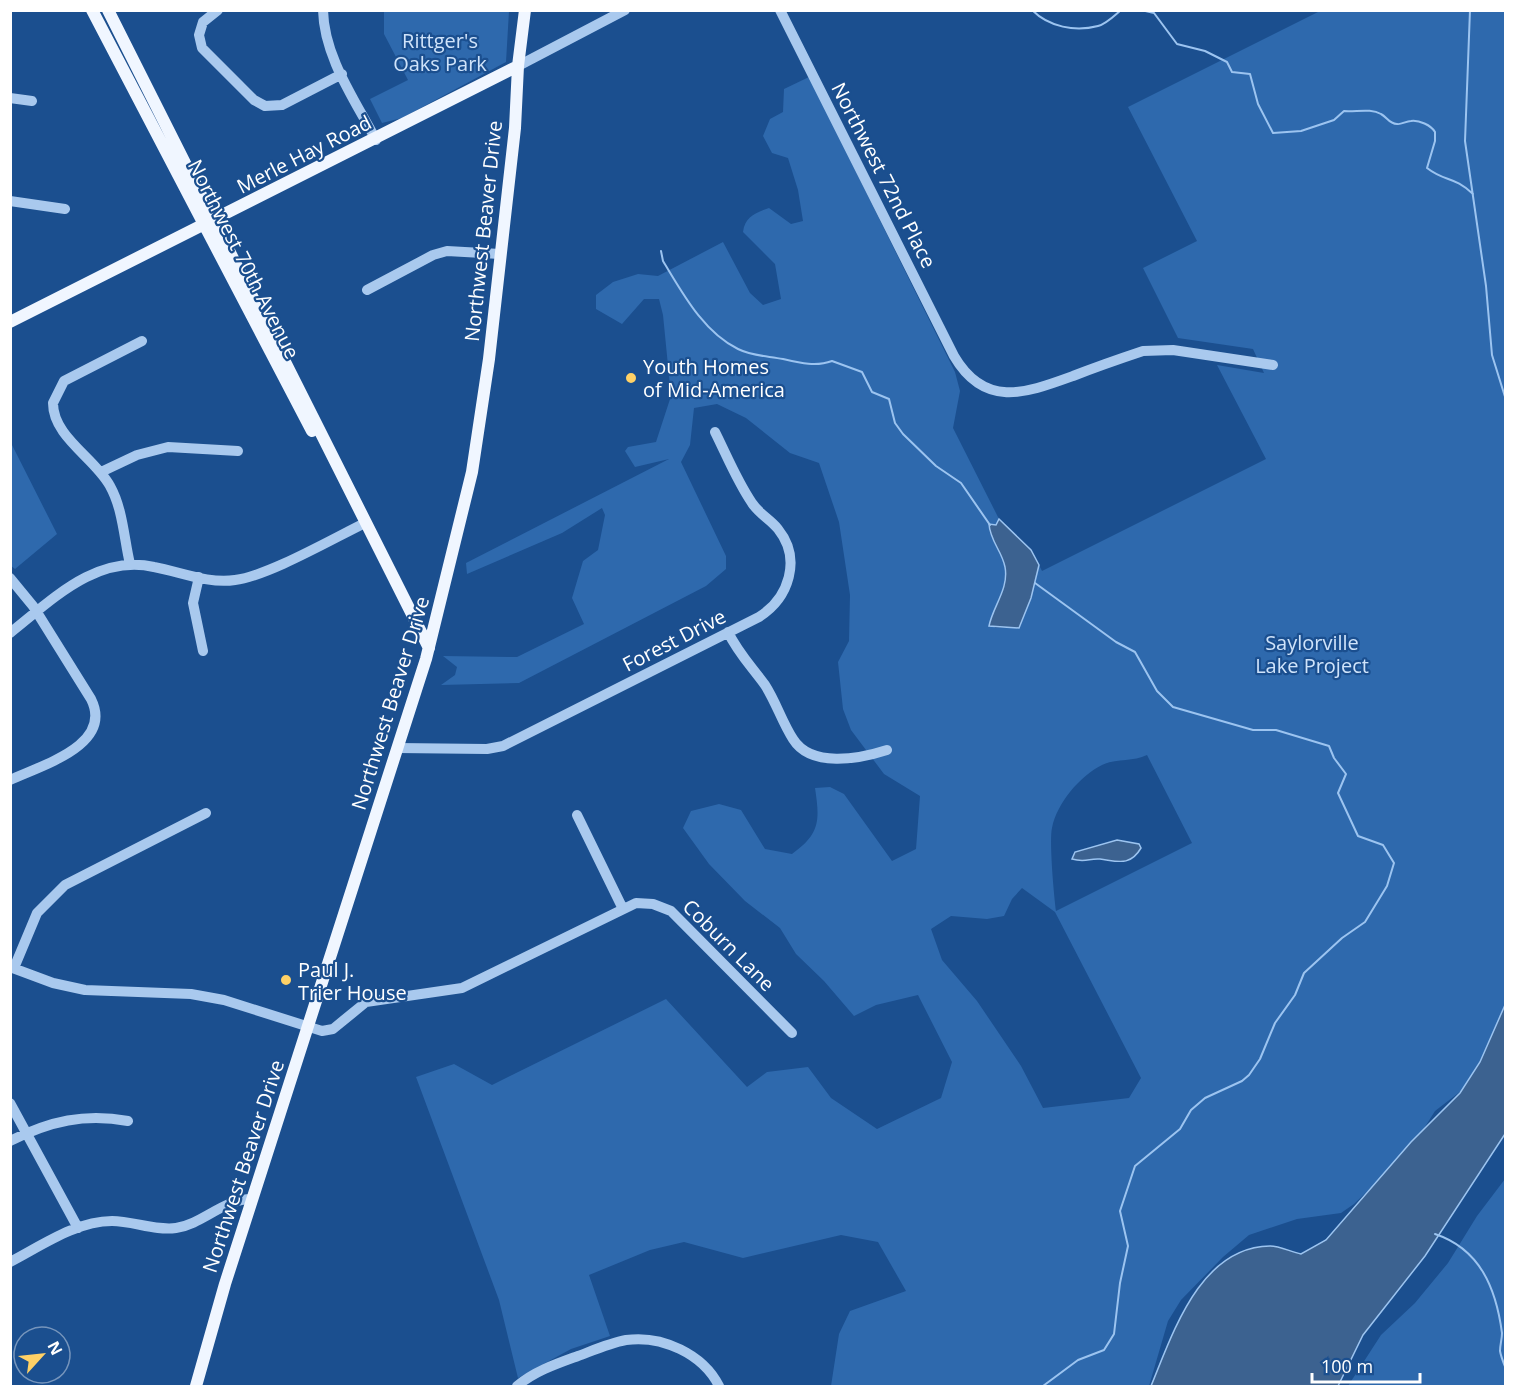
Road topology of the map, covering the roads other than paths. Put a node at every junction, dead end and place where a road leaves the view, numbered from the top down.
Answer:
1 (92, 10) edge
2 (108, 10) edge
3 (218, 10) edge
4 (323, 10) edge
5 (525, 10) edge
6 (625, 10) edge
7 (780, 10) edge
8 (518, 66) junction
9 (342, 74) junction
10 (10, 98) edge
11 (32, 101) dead end
12 (376, 140) junction
13 (10, 201) edge
14 (65, 209) dead end
15 (209, 224) junction
16 (500, 254) junction
17 (367, 290) dead end
18 (10, 322) edge
19 (142, 341) dead end
20 (1273, 365) dead end
21 (716, 432) dead end
22 (238, 451) dead end
23 (101, 472) junction
24 (365, 523) junction
25 (130, 564) junction
26 (199, 577) junction
27 (10, 578) edge
28 (37, 612) junction
29 (728, 632) junction
30 (10, 633) edge
31 (429, 648) junction
32 (203, 651) dead end
33 (397, 748) junction
34 (887, 750) dead end
35 (10, 780) edge
36 (206, 813) dead end
37 (577, 815) dead end
38 (623, 909) junction
39 (12, 968) edge
40 (308, 1028) junction
41 (792, 1033) dead end
42 (10, 1104) edge
43 (128, 1121) dead end
44 (26, 1133) junction
45 (10, 1141) edge
46 (252, 1199) junction
47 (78, 1228) junction
48 (10, 1262) edge
49 (196, 1386) edge
50 (517, 1386) edge
51 (719, 1386) edge

1 - 15 main road, Northwest 70th Avenue
2 - 15 main road, Northwest 70th Avenue
3 - 9 street
4 - 9 street
5 - 8 main road, Northwest Beaver Drive
6 - 8 street
7 - 20 street, Northwest 72nd Place
8 - 12 main road, Merle Hay Road
8 - 16 main road, Northwest Beaver Drive
9 - 12 street
10 - 11 street
12 - 15 main road, Merle Hay Road
13 - 14 street
15 - 18 main road, Merle Hay Road
15 - 24 main road, Northwest 70th Avenue
16 - 17 street
16 - 31 main road, Northwest Beaver Drive
19 - 23 street
21 - 29 street, Forest Drive
22 - 23 street
23 - 25 street
24 - 26 street
24 - 31 main road, Northwest 70th Avenue
25 - 26 street
25 - 28 street
26 - 32 street
27 - 28 street
28 - 30 street
28 - 35 street
29 - 33 street, Forest Drive
29 - 34 street
31 - 33 main road, Northwest Beaver Drive
33 - 40 main road, Northwest Beaver Drive
36 - 39 street
37 - 38 street
38 - 40 street, Coburn Lane
38 - 41 street, Coburn Lane
39 - 40 street
40 - 46 main road, Northwest Beaver Drive
42 - 44 street
43 - 44 street
44 - 45 street
44 - 47 street
46 - 47 street
46 - 49 main road, Northwest Beaver Drive
47 - 48 street
50 - 51 street

